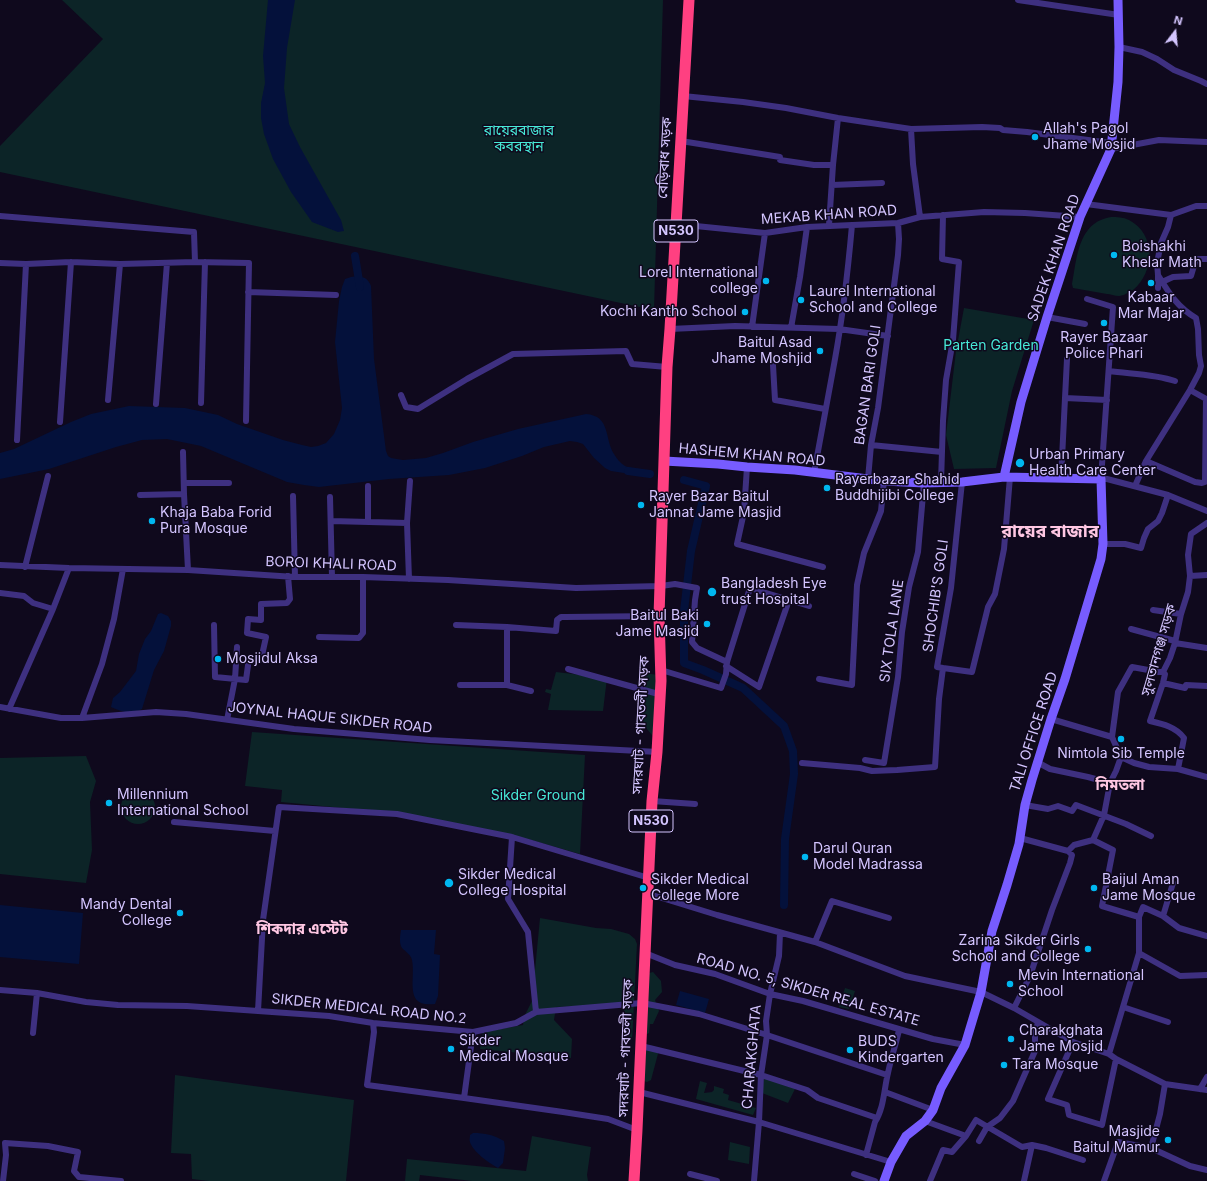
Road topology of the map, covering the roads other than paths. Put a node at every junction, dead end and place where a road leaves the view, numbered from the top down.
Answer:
1 (688, 0) edge
2 (1018, 0) edge
3 (1118, 0) edge
4 (1119, 15) junction
5 (1119, 47) junction
6 (1207, 84) edge
7 (683, 96) junction
8 (838, 118) junction
9 (911, 129) junction
10 (680, 141) junction
11 (1207, 142) edge
12 (1111, 146) junction
13 (833, 165) junction
14 (882, 183) dead end
15 (832, 185) junction
16 (1086, 204) junction
17 (1207, 206) edge
18 (943, 215) junction
19 (1171, 215) junction
20 (0, 216) edge
21 (920, 217) junction
22 (1080, 217) junction
23 (898, 223) junction
24 (676, 224) junction
25 (829, 225) junction
26 (852, 225) junction
27 (807, 227) junction
28 (765, 233) junction
29 (1207, 259) edge
30 (71, 262) junction
31 (195, 262) junction
32 (205, 262) junction
33 (0, 263) edge
34 (167, 263) junction
35 (26, 264) junction
36 (120, 264) junction
37 (1158, 275) junction
38 (1162, 282) junction
39 (1158, 288) dead end
40 (248, 292) junction
41 (336, 295) dead end
42 (1086, 299) dead end
43 (1047, 317) junction
44 (1085, 324) dead end
45 (752, 327) junction
46 (791, 328) junction
47 (670, 329) junction
48 (839, 329) junction
49 (888, 336) junction
50 (1067, 359) dead end
51 (1204, 359) edge
52 (773, 364) dead end
53 (667, 367) junction
54 (1109, 371) junction
55 (1175, 381) dead end
56 (1190, 390) junction
57 (401, 396) dead end
58 (1065, 398) junction
59 (108, 400) dead end
60 (1107, 400) junction
61 (201, 403) dead end
62 (156, 404) dead end
63 (825, 409) junction
64 (246, 421) dead end
65 (60, 422) dead end
66 (17, 440) dead end
67 (871, 445) junction
68 (183, 452) dead end
69 (942, 452) junction
70 (1146, 461) junction
71 (664, 462) junction
72 (747, 467) junction
73 (814, 474) junction
74 (48, 476) dead end
75 (1007, 477) junction
76 (868, 479) junction
77 (1061, 479) junction
78 (1101, 479) junction
79 (410, 481) dead end
80 (884, 481) junction
81 (941, 482) junction
82 (962, 482) junction
83 (184, 483) junction
84 (229, 483) dead end
85 (924, 483) junction
86 (368, 486) dead end
87 (1135, 486) junction
88 (184, 494) junction
89 (140, 495) dead end
90 (1168, 495) junction
91 (293, 496) dead end
92 (330, 497) dead end
93 (1207, 511) edge
94 (331, 521) junction
95 (368, 522) junction
96 (407, 523) junction
97 (1207, 523) edge
98 (1103, 544) junction
99 (0, 565) edge
100 (24, 567) junction
101 (823, 567) dead end
102 (69, 568) junction
103 (123, 569) junction
104 (188, 570) junction
105 (1207, 575) edge
106 (288, 576) junction
107 (363, 576) junction
108 (1190, 576) junction
109 (295, 577) junction
110 (332, 577) junction
111 (408, 579) junction
112 (661, 586) junction
113 (0, 593) edge
114 (789, 600) junction
115 (809, 606) dead end
116 (53, 609) junction
117 (1153, 610) dead end
118 (1181, 614) junction
119 (659, 616) junction
120 (214, 625) dead end
121 (456, 625) dead end
122 (506, 627) junction
123 (1131, 629) dead end
124 (319, 636) dead end
125 (1175, 642) junction
126 (238, 648) dead end
127 (1207, 648) edge
128 (726, 664) junction
129 (943, 668) junction
130 (568, 669) dead end
131 (661, 670) junction
132 (1163, 672) junction
133 (235, 679) junction
134 (819, 679) dead end
135 (1163, 683) junction
136 (507, 685) junction
137 (460, 686) dead end
138 (1207, 686) edge
139 (531, 691) dead end
140 (661, 694) junction
141 (0, 707) edge
142 (9, 709) junction
143 (82, 718) junction
144 (1051, 719) junction
145 (227, 720) junction
146 (1112, 737) junction
147 (658, 752) junction
148 (1121, 757) junction
149 (865, 760) dead end
150 (1037, 762) junction
151 (802, 763) dead end
152 (1178, 769) junction
153 (1207, 777) edge
154 (1110, 783) junction
155 (652, 802) junction
156 (694, 804) dead end
157 (1025, 805) junction
158 (1104, 815) junction
159 (174, 822) dead end
160 (276, 831) junction
161 (1151, 836) dead end
162 (512, 837) junction
163 (1020, 838) junction
164 (1093, 840) junction
165 (1068, 851) junction
166 (649, 878) junction
167 (1173, 883) dead end
168 (648, 894) junction
169 (1163, 916) junction
170 (1139, 917) junction
171 (889, 918) dead end
172 (780, 933) junction
173 (1207, 936) edge
174 (815, 942) junction
175 (645, 953) junction
176 (1139, 953) junction
177 (1207, 975) edge
178 (0, 990) edge
179 (981, 992) junction
180 (37, 993) junction
181 (770, 994) junction
182 (642, 1003) junction
183 (1123, 1007) junction
184 (1014, 1008) junction
185 (258, 1010) junction
186 (536, 1012) junction
187 (1038, 1022) junction
188 (1168, 1022) dead end
189 (373, 1023) junction
190 (899, 1030) junction
191 (473, 1032) junction
192 (33, 1033) dead end
193 (766, 1035) junction
194 (1073, 1042) junction
195 (965, 1045) junction
196 (641, 1046) junction
197 (1109, 1054) junction
198 (1116, 1059) junction
199 (762, 1075) junction
200 (887, 1075) junction
201 (1207, 1077) edge
202 (1166, 1084) junction
203 (1200, 1089) junction
204 (1207, 1090) edge
205 (639, 1092) junction
206 (885, 1092) junction
207 (464, 1098) junction
208 (933, 1110) junction
209 (877, 1118) junction
210 (925, 1121) junction
211 (759, 1122) junction
212 (987, 1127) junction
213 (637, 1130) junction
214 (966, 1136) junction
215 (979, 1141) dead end
216 (1032, 1145) junction
217 (1151, 1148) junction
218 (866, 1155) junction
219 (1083, 1160) dead end
220 (891, 1162) junction
221 (1207, 1170) edge
222 (690, 1174) dead end
223 (854, 1174) dead end
224 (3, 1181) edge
225 (121, 1181) edge
226 (634, 1181) edge
227 (717, 1181) edge
228 (754, 1181) edge
229 (875, 1181) edge
230 (884, 1181) edge
231 (930, 1181) edge
232 (1024, 1181) edge
233 (1104, 1181) edge

1 - 7 highway, বেড়িবাধ সড়ক / N530
2 - 4 street
3 - 4 street, SADEK KHAN ROAD
4 - 5 street, SADEK KHAN ROAD
5 - 6 street
5 - 12 street, SADEK KHAN ROAD
7 - 8 street
7 - 10 highway, বেড়িবাধ সড়ক / N530
8 - 9 street
8 - 13 street
9 - 12 street
9 - 21 street
10 - 13 street
10 - 24 highway, বেড়িবাধ সড়ক / N530
11 - 12 street
12 - 16 street, SADEK KHAN ROAD
13 - 15 street
14 - 15 street
15 - 25 street
16 - 19 street
16 - 22 street, SADEK KHAN ROAD
17 - 19 street
18 - 21 street, MEKAB KHAN ROAD
18 - 22 street, MEKAB KHAN ROAD
18 - 69 street
19 - 37 street
20 - 31 street
21 - 23 street, MEKAB KHAN ROAD
22 - 43 street, SADEK KHAN ROAD
23 - 26 street, MEKAB KHAN ROAD
23 - 49 street, BAGAN BARI GOLI
24 - 28 street, MEKAB KHAN ROAD
24 - 47 highway, বেড়িবাধ সড়ক / N530
25 - 26 street, MEKAB KHAN ROAD
25 - 27 street, MEKAB KHAN ROAD
26 - 48 street
27 - 28 street, MEKAB KHAN ROAD
27 - 46 street
28 - 45 street
29 - 38 street
30 - 35 street
30 - 36 street
30 - 65 street
31 - 32 street
31 - 34 street
32 - 40 street
32 - 61 street
33 - 35 street
34 - 36 street
34 - 62 street
35 - 66 street
36 - 59 street
37 - 38 street
37 - 39 street
38 - 51 street
40 - 41 street
40 - 64 street
42 - 54 street
43 - 44 street
43 - 75 street, SADEK KHAN ROAD
45 - 46 street
45 - 47 street
46 - 48 street
47 - 53 highway, বেড়িবাধ সড়ক / N530
48 - 49 street
48 - 63 street
49 - 67 street, BAGAN BARI GOLI
50 - 58 street
51 - 56 street
52 - 63 street
53 - 57 street
53 - 71 highway, বেড়িবাধ সড়ক / N530
54 - 55 street
54 - 60 street
56 - 70 street
56 - 70 street
58 - 60 street
58 - 77 street
60 - 78 street
63 - 73 street
67 - 69 street
67 - 76 street, BAGAN BARI GOLI
68 - 83 street
69 - 81 street
70 - 87 street
71 - 72 street, HASHEM KHAN ROAD
71 - 112 highway, সদরঘাট - গাবতলী সড়ক / N530
72 - 73 street, HASHEM KHAN ROAD
72 - 101 street
73 - 76 street, HASHEM KHAN ROAD
74 - 100 street
75 - 77 street, HASHEM KHAN ROAD
75 - 82 street, HASHEM KHAN ROAD
75 - 129 street
76 - 80 street, HASHEM KHAN ROAD
77 - 78 street, HASHEM KHAN ROAD
78 - 87 street
78 - 98 street, TALI OFFICE ROAD
79 - 96 street
80 - 85 street, HASHEM KHAN ROAD
80 - 134 street
81 - 82 street, HASHEM KHAN ROAD
81 - 85 street, HASHEM KHAN ROAD
82 - 129 street, SHOCHIB'S GOLI
83 - 84 street
83 - 88 street
85 - 149 street, SIX TOLA LANE
86 - 95 street
87 - 90 street
88 - 89 street
88 - 104 street
90 - 93 street
90 - 98 street
91 - 109 street
92 - 94 street
94 - 95 street
94 - 110 street
95 - 96 street
96 - 111 street
97 - 108 street, সুলতানগঞ্জ সড়ক
98 - 144 street, TALI OFFICE ROAD
99 - 100 street, BOROI KHALI ROAD
100 - 102 street, BOROI KHALI ROAD
102 - 103 street, BOROI KHALI ROAD
102 - 116 street
103 - 104 street, BOROI KHALI ROAD
103 - 143 street
104 - 106 street, BOROI KHALI ROAD
105 - 108 street
106 - 109 street, BOROI KHALI ROAD
106 - 133 street
107 - 110 street, BOROI KHALI ROAD
107 - 111 street, BOROI KHALI ROAD
107 - 124 street
108 - 118 street, সুলতানগঞ্জ সড়ক
109 - 110 street, BOROI KHALI ROAD
111 - 112 street, BOROI KHALI ROAD
112 - 119 highway, সদরঘাট - গাবতলী সড়ক / N530
112 - 128 street, BOROI KHALI ROAD
113 - 116 street
114 - 115 street
114 - 128 street
114 - 128 street
116 - 142 street
117 - 118 street
118 - 125 street, সুলতানগঞ্জ সড়ক
119 - 122 street
119 - 131 highway, সদরঘাট - গাবতলী সড়ক / N530
120 - 133 street
121 - 122 street
122 - 136 street
123 - 125 street
125 - 127 street
125 - 132 street, সুলতানগঞ্জ সড়ক
126 - 133 street
128 - 131 street
129 - 151 street, SHOCHIB'S GOLI
130 - 140 street
131 - 140 highway, সদরঘাট - গাবতলী সড়ক / N530
132 - 135 street, সুলতানগঞ্জ সড়ক
132 - 146 street
133 - 145 street
135 - 138 street
135 - 152 street, সুলতানগঞ্জ সড়ক
136 - 137 street
136 - 139 street
140 - 147 highway, সদরঘাট - গাবতলী সড়ক / N530
141 - 142 street, JOYNAL HAQUE SIKDER ROAD
142 - 143 street, JOYNAL HAQUE SIKDER ROAD
143 - 145 street, JOYNAL HAQUE SIKDER ROAD
144 - 146 street
144 - 150 street, TALI OFFICE ROAD
145 - 147 street, JOYNAL HAQUE SIKDER ROAD
146 - 148 street
147 - 155 highway, সদরঘাট - গাবতলী সড়ক / N530
148 - 152 street
148 - 154 street
150 - 154 street
150 - 157 street, TALI OFFICE ROAD
152 - 153 street
154 - 158 street
155 - 156 street
155 - 166 highway, সদরঘাট - গাবতলী সড়ক / N530
157 - 158 street
157 - 163 street, TALI OFFICE ROAD
158 - 161 street
158 - 164 street
159 - 160 street
160 - 162 street
160 - 185 street
162 - 166 street
162 - 186 street
163 - 165 street
163 - 179 street, TALI OFFICE ROAD
164 - 165 street
164 - 170 street
165 - 184 street
166 - 168 highway, সদরঘাট - গাবতলী সড়ক / N530
167 - 169 street
168 - 172 street
168 - 175 highway, সদরঘাট - গাবতলী সড়ক / N530
169 - 170 street
169 - 173 street
170 - 176 street
171 - 174 street
172 - 174 street
172 - 181 street, CHARAKGHATA
174 - 179 street
175 - 181 street, ROAD NO. 5, SIKDER REAL ESTATE
175 - 182 highway, সদরঘাট - গাবতলী সড়ক / N530
176 - 177 street
176 - 183 street
178 - 180 street, SIKDER MEDICAL ROAD NO.2
179 - 184 street
179 - 195 street, TALI OFFICE ROAD
180 - 185 street, SIKDER MEDICAL ROAD NO.2
180 - 192 street
181 - 190 street, ROAD NO. 5, SIKDER REAL ESTATE
181 - 193 street, CHARAKGHATA
182 - 186 street, SIKDER MEDICAL ROAD NO.2
182 - 193 street, SIKDER MEDICAL ROAD NO.2
182 - 196 highway, সদরঘাট - গাবতলী সড়ক / N530
183 - 188 street
183 - 197 street
184 - 187 street
185 - 189 street, SIKDER MEDICAL ROAD NO.2
186 - 191 street, SIKDER MEDICAL ROAD NO.2
187 - 194 street
187 - 212 street
189 - 191 street, SIKDER MEDICAL ROAD NO.2
189 - 207 street
190 - 195 street, ROAD NO. 5, SIKDER REAL ESTATE
190 - 200 street
191 - 207 street
193 - 199 street, CHARAKGHATA
193 - 200 street, SIKDER MEDICAL ROAD NO.2
194 - 197 street
194 - 198 street
195 - 208 street, TALI OFFICE ROAD
196 - 199 street
196 - 205 highway, সদরঘাট - গাবতলী সড়ক / N530
197 - 198 street
198 - 202 street
199 - 209 street
199 - 211 street, CHARAKGHATA
200 - 206 street
201 - 203 street
202 - 203 street
202 - 217 street
203 - 204 street
205 - 211 street
205 - 213 highway, সদরঘাট - গাবতলী সড়ক / N530
206 - 208 street
206 - 209 street
207 - 213 street
208 - 210 street, TALI OFFICE ROAD
209 - 218 street
210 - 214 street
210 - 220 street, TALI OFFICE ROAD
211 - 218 street
211 - 228 street, CHARAKGHATA
212 - 214 street
212 - 215 street
212 - 216 street
213 - 226 highway, সদরঘাট - গাবতলী সড়ক / N530
214 - 231 street
216 - 219 street
216 - 232 street
217 - 221 street
217 - 233 street
218 - 220 street
220 - 230 street, TALI OFFICE ROAD
222 - 227 street
223 - 229 street
224 - 225 street

